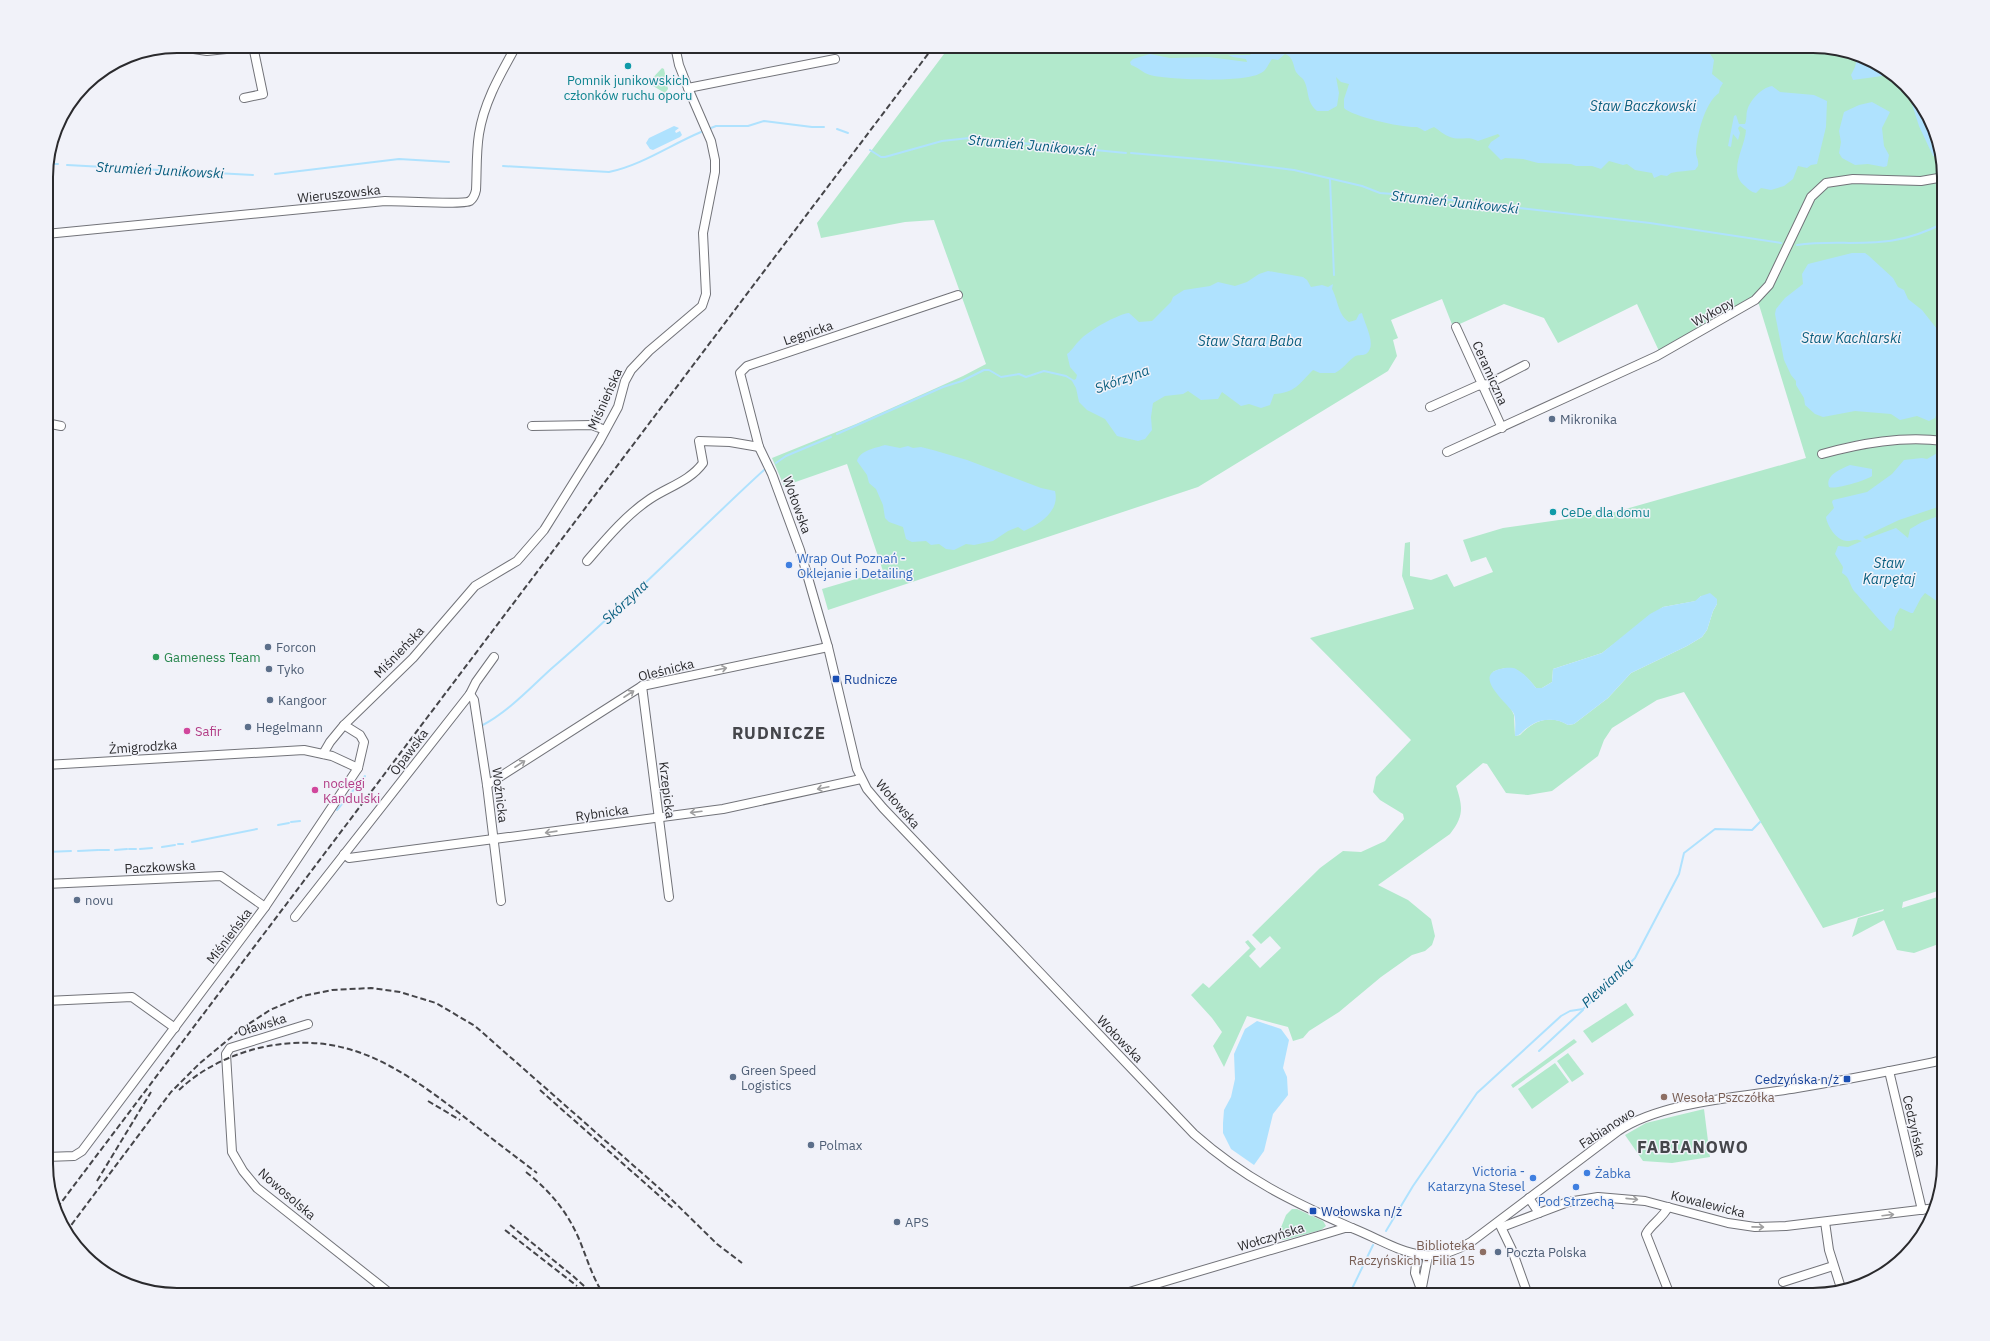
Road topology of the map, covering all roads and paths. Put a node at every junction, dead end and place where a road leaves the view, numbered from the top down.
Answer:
1 (255, 53) edge
2 (512, 53) edge
3 (676, 53) edge
4 (835, 59) dead end
5 (688, 88) junction
6 (244, 98) dead end
7 (1937, 178) edge
8 (53, 233) edge
9 (958, 295) dead end
10 (1456, 327) dead end
11 (1525, 365) dead end
12 (1482, 385) junction
13 (1430, 407) dead end
14 (53, 424) edge
15 (61, 426) dead end
16 (532, 426) dead end
17 (1502, 428) junction
18 (605, 430) junction
19 (1937, 440) edge
20 (759, 447) junction
21 (1447, 452) dead end
22 (1822, 454) dead end
23 (587, 561) dead end
24 (828, 647) junction
25 (494, 658) dead end
26 (642, 686) junction
27 (470, 694) junction
28 (344, 725) junction
29 (323, 754) junction
30 (53, 765) edge
31 (358, 768) junction
32 (861, 779) junction
33 (487, 785) junction
34 (659, 817) junction
35 (493, 840) junction
36 (344, 854) junction
37 (53, 884) edge
38 (669, 897) dead end
39 (501, 901) dead end
40 (265, 907) junction
41 (295, 917) dead end
42 (53, 1001) edge
43 (308, 1024) dead end
44 (175, 1028) junction
45 (226, 1054) joint
46 (1937, 1061) edge
47 (1889, 1071) junction
48 (53, 1156) edge
49 (1529, 1198) junction
50 (1668, 1207) junction
51 (1928, 1209) edge
52 (1922, 1210) junction
53 (1539, 1213) junction
54 (1825, 1222) junction
55 (1500, 1224) junction
56 (1352, 1228) junction
57 (1417, 1255) junction
58 (1428, 1256) junction
59 (1834, 1266) junction
60 (1783, 1282) dead end
61 (1840, 1285) edge
62 (383, 1288) edge
63 (1142, 1288) edge
64 (1421, 1288) edge
65 (1423, 1288) edge
66 (1525, 1288) edge
67 (1667, 1288) edge

1 - 6 street
2 - 8 street, Wieruszowska
3 - 5 street, Miśnieńska
4 - 5 street
5 - 18 street, Miśnieńska
7 - 17 street, Wykopy
9 - 20 street, Legnicka
10 - 12 street, Ceramiczna
11 - 12 street
12 - 13 street
12 - 17 street, Ceramiczna
14 - 15 street
16 - 18 street
17 - 21 street, Wykopy
18 - 28 street, Miśnieńska
19 - 22 street
20 - 23 street
20 - 24 street, Wołowska
26 -> 24 street, Oleśnicka
24 - 32 street, Wołowska
25 - 27 street, Opawska
33 -> 26 street, Oleśnicka
26 - 34 street, Krzepicka
27 - 33 street, Woźnicka
27 - 36 street, Opawska
28 - 29 street, Miśnieńska
28 - 31 street, Miśnieńska
29 - 30 street, Żmigrodzka
29 - 31 street, Żmigrodzka
31 - 40 street, Miśnieńska
32 -> 34 street, Rybnicka
32 - 56 street, Wołowska
33 - 35 street, Woźnicka
34 -> 35 street, Rybnicka
34 - 38 street, Krzepicka
35 - 36 street, Rybnicka
35 - 39 street, Woźnicka
36 - 41 street, Opawska
37 - 40 street, Paczkowska
40 - 44 street, Miśnieńska
42 - 44 street
43 - 45 street, Oławska
44 - 48 street, Miśnieńska
45 - 62 street, Nowosolska
46 - 47 street, Fabianowo
47 - 49 street, Fabianowo
47 - 52 street, Cedzyńska
49 - 53 street
49 - 55 street, Fabianowo
53 -> 50 street, Kowalewicka
50 -> 54 street, Kowalewicka
50 - 67 street
51 - 52 street, Kowalewicka
54 -> 52 street, Kowalewicka
53 - 55 street, Kowalewicka
54 - 59 street
55 - 58 street, Fabianowo
55 - 66 street
56 - 57 street
56 - 63 street, Wołczyńska
57 - 58 street
57 - 64 street
58 - 65 street
59 - 60 street
59 - 61 street

